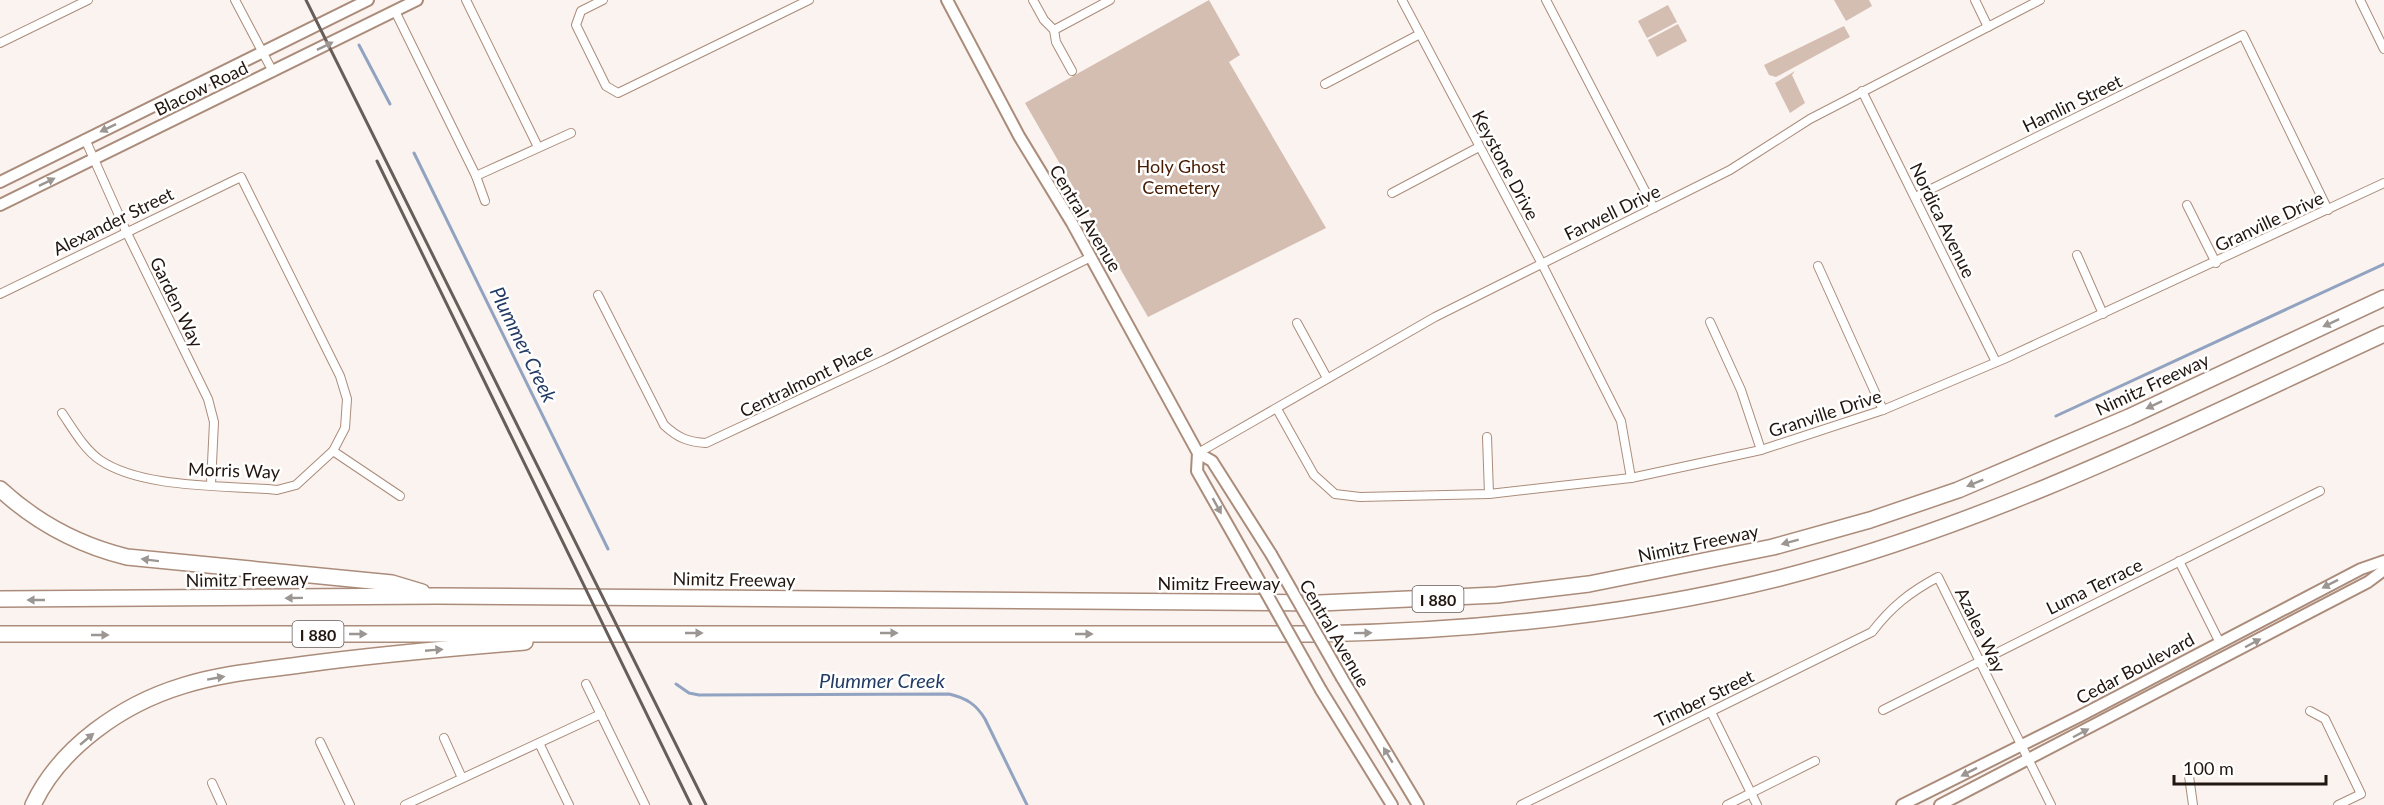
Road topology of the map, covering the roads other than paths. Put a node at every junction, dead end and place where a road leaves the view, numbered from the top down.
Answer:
1 (88, 0) edge
2 (235, 0) edge
3 (368, 0) edge
4 (417, 0) edge
5 (466, 0) edge
6 (603, 0) edge
7 (809, 0) edge
8 (947, 0) edge
9 (1033, 0) edge
10 (1110, 0) edge
11 (1402, 0) edge
12 (1546, 0) edge
13 (1975, 0) edge
14 (2040, 0) edge
15 (2360, 0) edge
16 (355, 3) edge
17 (397, 5) edge
18 (1988, 27) junction
19 (1054, 30) junction
20 (1420, 34) junction
21 (0, 43) edge
22 (2384, 49) edge
23 (263, 51) junction
24 (1072, 71) dead end
25 (273, 72) junction
26 (1325, 84) dead end
27 (1863, 91) junction
28 (571, 133) dead end
29 (85, 139) junction
30 (538, 147) junction
31 (1479, 147) junction
32 (94, 159) junction
33 (476, 176) junction
34 (241, 177) joint
35 (0, 182) edge
36 (2384, 183) edge
37 (1392, 193) dead end
38 (1915, 197) junction
39 (485, 201) dead end
40 (0, 205) edge
41 (2187, 205) dead end
42 (1654, 208) junction
43 (2328, 210) junction
44 (126, 231) junction
45 (2077, 255) dead end
46 (1091, 257) junction
47 (2216, 262) junction
48 (1542, 264) junction
49 (1818, 266) dead end
50 (0, 294) edge
51 (598, 295) dead end
52 (2384, 298) edge
53 (2103, 314) junction
54 (1710, 322) dead end
55 (1297, 323) dead end
56 (2384, 334) edge
57 (1996, 362) junction
58 (1327, 378) junction
59 (1277, 409) junction
60 (1883, 410) junction
61 (62, 413) dead end
62 (1487, 437) dead end
63 (333, 450) junction
64 (1761, 450) junction
65 (1198, 453) junction
66 (1631, 478) junction
67 (212, 484) junction
68 (0, 489) edge
69 (2320, 491) dead end
70 (1489, 494) junction
71 (400, 496) dead end
72 (2180, 561) junction
73 (2384, 561) edge
74 (2384, 570) edge
75 (437, 596) junction
76 (0, 599) edge
77 (1892, 607) joint
78 (635, 633) junction
79 (0, 634) edge
80 (77, 635) junction
81 (0, 640) edge
82 (2219, 641) junction
83 (1979, 661) junction
84 (586, 684) dead end
85 (1883, 710) dead end
86 (2310, 711) dead end
87 (1711, 712) junction
88 (601, 714) junction
89 (444, 738) dead end
90 (320, 742) dead end
91 (539, 743) junction
92 (2022, 745) junction
93 (1815, 760) dead end
94 (2029, 760) junction
95 (2188, 776) dead end
96 (462, 778) junction
97 (212, 783) dead end
98 (1751, 793) junction
99 (33, 805) edge
100 (222, 805) edge
101 (350, 805) edge
102 (405, 805) edge
103 (569, 805) edge
104 (645, 805) edge
105 (1392, 805) edge
106 (1418, 805) edge
107 (1521, 805) edge
108 (1727, 805) edge
109 (1757, 805) edge
110 (1902, 805) edge
111 (1940, 805) edge
112 (2051, 805) edge
113 (2193, 805) edge
114 (2338, 805) edge

1 - 21 street
2 - 23 street
3 - 16 main road, Blacow Road
4 - 17 main road, Blacow Road
5 - 30 street
6 - 7 street
8 - 46 main road, Central Avenue
9 - 19 street
10 - 19 street
11 - 20 street, Keystone Drive
12 - 42 street
13 - 18 street
14 - 18 street, Farwell Drive
15 - 22 street
16 - 23 main road, Blacow Road
25 -> 17 main road, Blacow Road
17 - 33 street
18 - 27 street, Farwell Drive
19 - 24 street
20 - 26 street
20 - 31 street, Keystone Drive
23 - 25 street
23 -> 29 main road, Blacow Road
25 - 32 main road, Blacow Road
27 - 38 street, Nordica Avenue
27 - 42 street, Farwell Drive
28 - 30 street
29 - 32 street, Garden Way
29 - 35 main road, Blacow Road
30 - 33 street
31 - 37 street
31 - 48 street, Keystone Drive
40 -> 32 main road, Blacow Road
32 - 44 street, Garden Way
33 - 39 street
34 - 44 street, Alexander Street
34 - 63 street, Morris Way
36 - 43 street, Granville Drive
38 - 43 street, Hamlin Street
38 - 57 street, Nordica Avenue
41 - 47 street
42 - 48 street, Farwell Drive
43 - 47 street, Granville Drive
44 - 50 street, Alexander Street
44 - 67 street, Garden Way
45 - 53 street
46 - 51 street, Centralmont Place
46 - 65 main road, Central Avenue
47 - 53 street, Granville Drive
48 - 58 street, Farwell Drive
48 - 66 street, Keystone Drive
49 - 60 street
52 -> 75 highway, Nimitz Freeway / I 880
53 - 57 street, Granville Drive
54 - 64 street
55 - 58 street
78 -> 56 highway, I 880
57 - 60 street, Granville Drive
58 - 59 street, Farwell Drive
59 - 65 street, Farwell Drive
59 - 70 street, Granville Drive
60 - 64 street, Granville Drive
61 - 67 street, Morris Way
62 - 70 street
63 - 67 street, Morris Way
63 - 71 street
64 - 66 street, Granville Drive
65 -> 105 main road, Central Avenue, bridge
106 -> 65 main road, Central Avenue, bridge
66 - 70 street, Granville Drive
75 -> 68 highway
69 - 72 street, Luma Terrace
72 - 82 street
72 - 83 street, Luma Terrace
73 -> 82 main road, Cedar Boulevard
94 -> 74 main road, Cedar Boulevard
75 -> 76 highway, Nimitz Freeway / I 880
77 - 83 street, Azalea Way
77 - 87 street, Timber Street
80 -> 78 highway, I 880
99 -> 78 highway
79 - 80 highway, I 880
80 - 81 highway
82 - 92 main road, Cedar Boulevard
83 - 85 street, Luma Terrace
83 - 92 street, Azalea Way
84 - 88 street
86 - 114 street
87 - 98 street
87 - 107 street, Timber Street
88 - 91 street
88 - 104 street
89 - 96 street
90 - 101 street
91 - 96 street
91 - 103 street
92 - 94 street, Azalea Way
92 -> 110 main road, Cedar Boulevard
93 - 98 street
94 - 111 main road, Cedar Boulevard
94 - 112 street, Azalea Way
95 - 113 street
96 - 102 street
97 - 100 street
98 - 108 street
98 - 109 street

